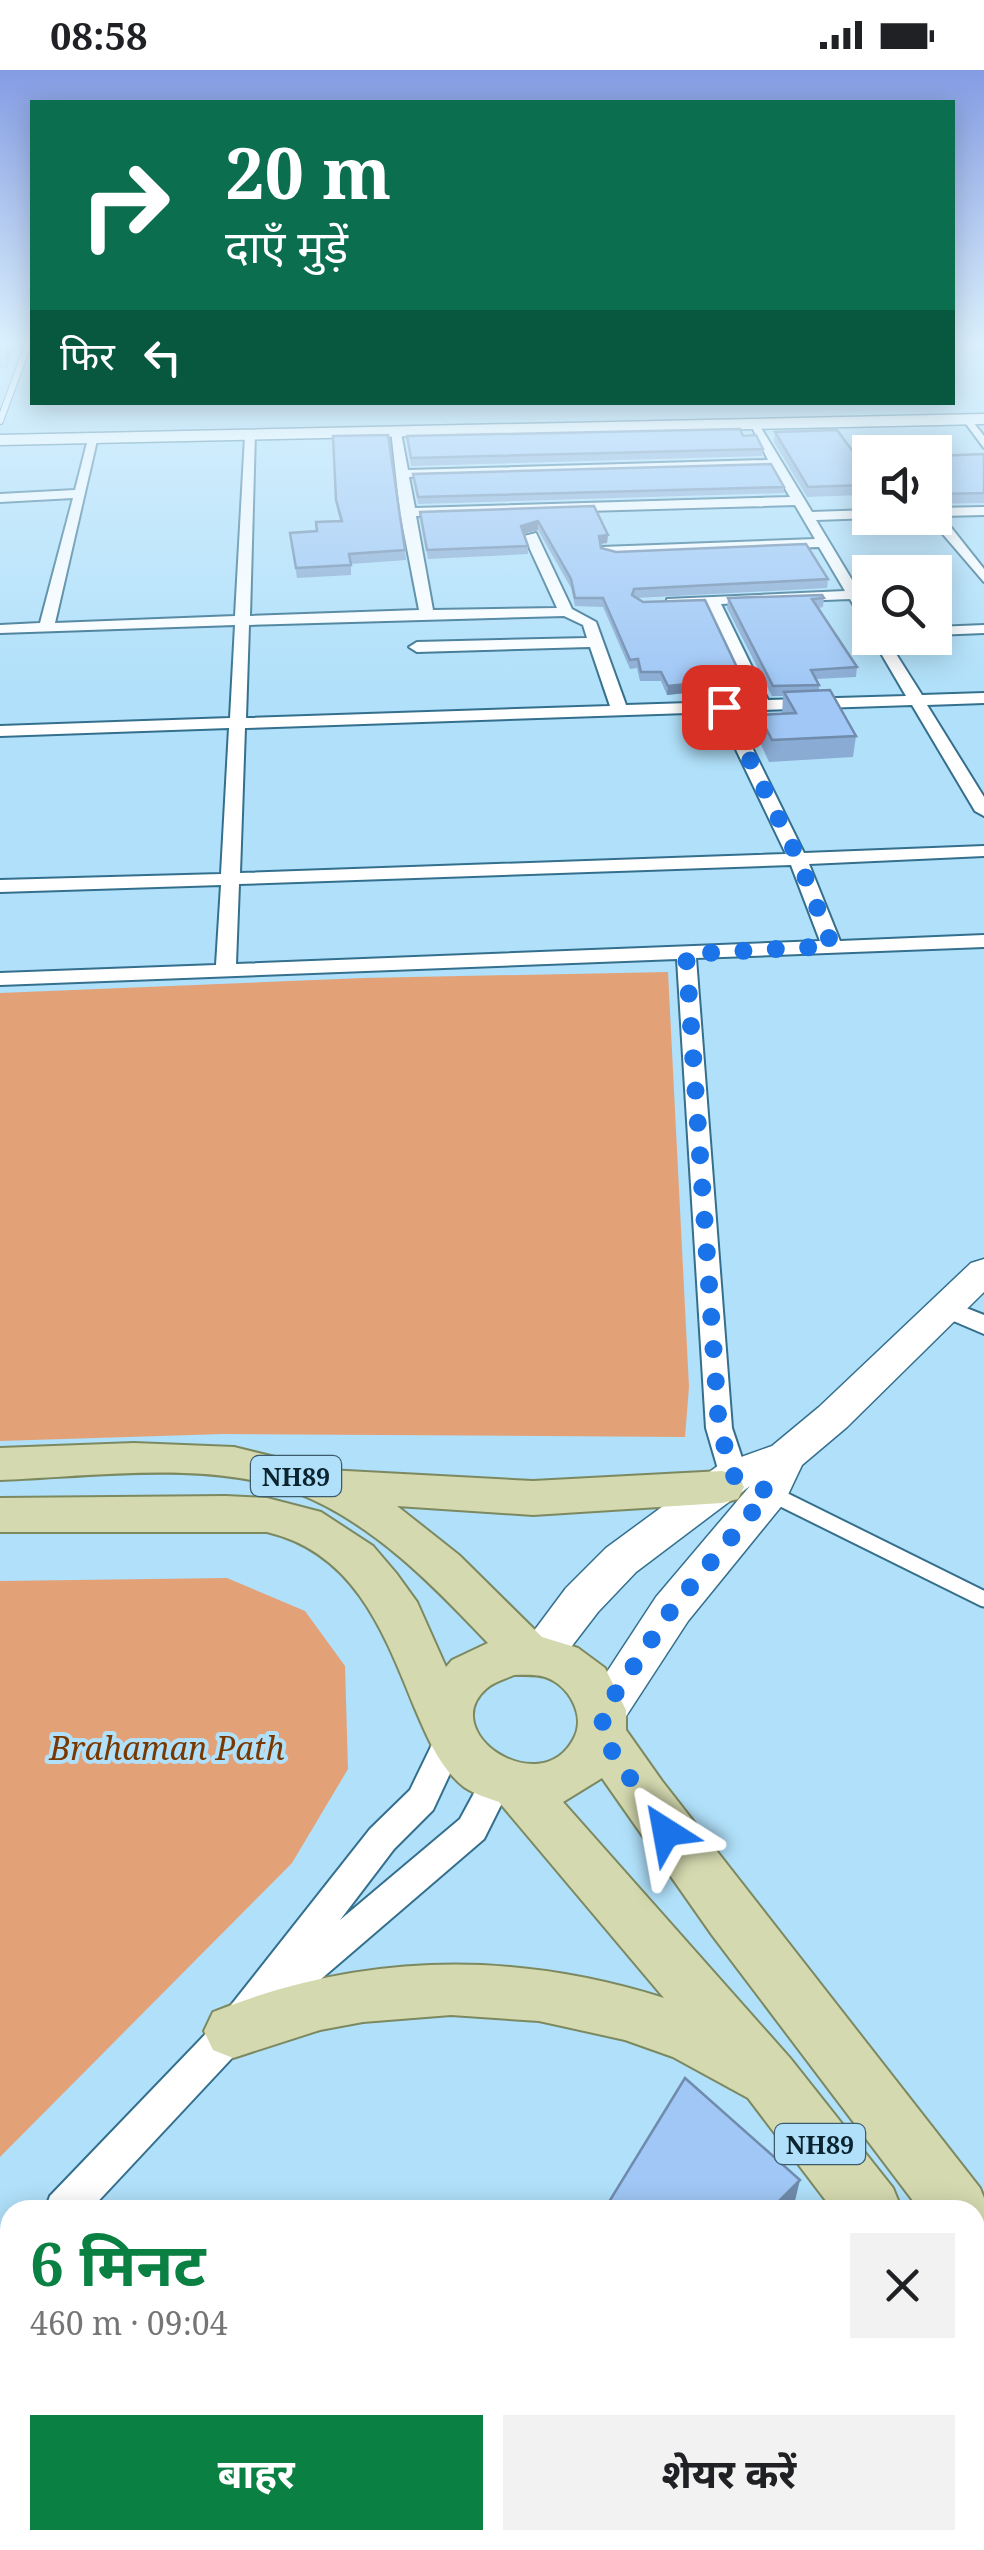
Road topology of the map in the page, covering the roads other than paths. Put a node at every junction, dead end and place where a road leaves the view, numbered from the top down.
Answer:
1 (88, 461) edge
2 (250, 461) edge
3 (400, 461) edge
4 (774, 461) edge
5 (776, 464) junction
6 (402, 474) junction
7 (79, 494) junction
8 (0, 498) edge
9 (798, 501) junction
10 (984, 511) edge
11 (406, 512) junction
12 (952, 513) edge
13 (852, 515) edge
14 (807, 516) junction
15 (951, 535) edge
16 (531, 536) edge
17 (822, 544) junction
18 (606, 550) edge
19 (984, 578) edge
20 (852, 593) edge
21 (852, 595) edge
22 (712, 600) junction
23 (659, 602) edge
24 (566, 612) junction
25 (427, 614) junction
26 (240, 622) junction
27 (46, 628) junction
28 (0, 629) edge
29 (984, 629) edge
30 (952, 630) edge
31 (596, 642) junction
32 (416, 647) dead end
33 (890, 655) edge
34 (984, 698) edge
35 (918, 700) junction
36 (762, 705) junction
37 (724, 707) junction
38 (620, 711) junction
39 (239, 722) junction
40 (0, 731) edge
41 (984, 811) edge
42 (984, 851) edge
43 (798, 858) junction
44 (232, 876) junction
45 (0, 886) edge
46 (984, 941) edge
47 (832, 946) junction
48 (686, 954) junction
49 (226, 968) junction
50 (0, 980) edge
51 (984, 1271) edge
52 (946, 1308) junction
53 (984, 1325) edge
54 (0, 1464) edge
55 (752, 1478) junction
56 (322, 1484) junction
57 (0, 1515) edge
58 (984, 1599) edge
59 (534, 1655) junction
60 (603, 1724) junction
61 (450, 1734) junction
62 (507, 1783) junction
63 (233, 2031) junction
64 (769, 2078) junction
65 (73, 2200) edge
66 (863, 2200) edge
67 (950, 2200) edge

1 - 7 street
2 - 26 street
3 - 6 street
4 - 5 street
5 - 6 street
5 - 9 street
6 - 11 street
7 - 8 street
7 - 27 street
9 - 11 street
9 - 14 street
10 - 12 street
11 - 25 street
13 - 14 street
14 - 17 street
15 - 19 street
16 - 24 street
17 - 18 street
17 - 20 street
21 - 22 street
22 - 23 street
22 - 36 street
24 - 25 street
24 - 31 street
25 - 26 street
26 - 27 street
26 - 39 street
27 - 28 street
29 - 30 street
31 - 32 street
31 - 38 street
33 - 35 street
34 - 35 street
35 - 36 street
35 - 41 street
36 - 37 street
37 - 38 street
37 - 43 street
38 - 39 street
39 - 40 street
39 - 44 street
42 - 43 street
43 - 44 street
43 - 47 street
44 - 45 street
44 - 49 street
46 - 47 street
47 - 48 street
48 - 49 street
48 - 55 street
49 - 50 street
51 - 52 street
52 - 53 street
52 - 55 street
54 - 56 main road, NH89
55 - 56 main road
55 - 58 lane
55 - 59 street
55 - 60 street
56 - 59 main road, NH89
57 - 61 main road, NH89
59 - 60 main road, NH89
59 - 61 main road
60 - 62 main road
60 - 67 main road, NH89
61 - 62 main road, NH89
61 - 63 street
62 - 63 street
62 - 64 main road, NH89
63 - 64 main road
63 - 65 street
64 - 66 main road, NH89

